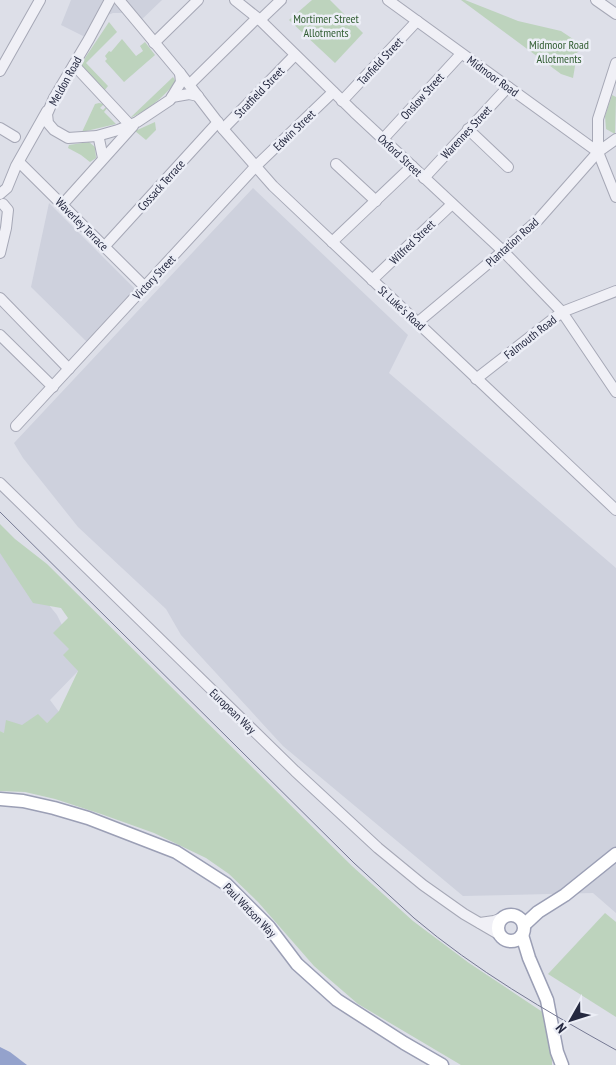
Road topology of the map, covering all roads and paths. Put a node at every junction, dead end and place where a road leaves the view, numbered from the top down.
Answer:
1 (40, 0) edge
2 (102, 0) edge
3 (110, 0) edge
4 (119, 0) edge
5 (124, 0) edge
6 (198, 0) edge
7 (235, 0) edge
8 (281, 0) edge
9 (388, 0) edge
10 (596, 0) edge
11 (103, 12) junction
12 (130, 13) junction
13 (616, 14) edge
14 (258, 19) junction
15 (417, 21) junction
16 (154, 43) junction
17 (295, 54) junction
18 (461, 54) junction
19 (616, 63) edge
20 (74, 65) junction
21 (0, 71) edge
22 (180, 73) junction
23 (190, 84) junction
24 (508, 87) junction
25 (334, 92) junction
26 (198, 96) junction
27 (172, 97) junction
28 (54, 98) junction
29 (342, 101) junction
30 (134, 124) junction
31 (220, 126) junction
32 (0, 128) edge
33 (468, 129) junction
34 (97, 136) junction
35 (15, 137) dead end
36 (68, 138) junction
37 (383, 139) junction
38 (616, 139) edge
39 (30, 140) junction
40 (598, 152) junction
41 (103, 158) junction
42 (19, 162) junction
43 (336, 164) dead end
44 (412, 166) junction
45 (255, 167) junction
46 (508, 167) dead end
47 (424, 178) junction
48 (3, 196) edge
49 (616, 197) edge
50 (376, 201) junction
51 (452, 204) junction
52 (62, 205) junction
53 (0, 215) edge
54 (332, 242) junction
55 (104, 247) junction
56 (503, 251) junction
57 (0, 253) edge
58 (372, 280) junction
59 (145, 287) junction
60 (616, 291) edge
61 (0, 298) edge
62 (562, 312) junction
63 (417, 322) junction
64 (0, 335) edge
65 (70, 368) junction
66 (476, 379) junction
67 (52, 387) junction
68 (616, 392) edge
69 (16, 426) dead end
70 (0, 483) edge
71 (616, 510) edge
72 (0, 799) edge
73 (30, 803) junction
74 (0, 804) edge
75 (616, 854) edge
76 (502, 918) junction
77 (480, 923) junction
78 (520, 930) junction
79 (500, 935) junction
80 (442, 1065) edge
81 (562, 1065) edge

1 - 21 street
2 - 11 street
3 - 11 street, Meldon Road
4 - 12 street, St Luke's Road
5 - 12 street
6 - 16 street
7 - 14 street, Oxford Street
8 - 14 street
9 - 15 street, Midmoor Road
10 - 13 street
11 - 12 street
11 - 20 street, Meldon Road
12 - 16 street, St Luke's Road
14 - 17 street, Oxford Street
14 - 23 street
15 - 18 street, Midmoor Road
15 - 29 street, Tanfield Street
16 - 22 street, St Luke's Road
17 - 25 street, Oxford Street
17 - 31 street, Stratfield Street
18 - 24 street, Midmoor Road
18 - 37 street, Onslow Street
19 - 40 street
20 - 28 street, Meldon Road
20 - 30 street
22 - 23 street, St Luke's Road
22 - 27 street
23 - 26 street, St Luke's Road
24 - 33 street, Warennes Street
24 - 40 street, Midmoor Road
25 - 29 street, Oxford Street
25 - 45 street, Edwin Street
26 - 27 street
26 - 31 street, St Luke's Road
27 - 30 street
28 - 36 street, Meldon Road
28 - 39 street
29 - 37 street, Oxford Street
30 - 34 street
30 - 41 street
31 - 45 street, St Luke's Road
31 - 55 street, Cossack Terrace
32 - 35 street
33 - 46 street
33 - 47 street, Warennes Street
34 - 36 street
34 - 41 street
36 - 39 street
37 - 44 street, Oxford Street
38 - 40 street, Plantation Road
39 - 42 street
40 - 49 street
40 - 56 street, Plantation Road
41 - 52 street
42 - 48 street
42 - 52 street, Waverley Terrace
43 - 50 street
44 - 47 street, Oxford Street
44 - 50 street
45 - 54 street, St Luke's Road
45 - 59 street, Victory Street
47 - 51 street, Oxford Street
48 - 53 street
48 - 57 street
50 - 54 street
51 - 56 street, Oxford Street
51 - 58 street, Wilfred Street
52 - 55 street, Waverley Terrace
54 - 58 street, St Luke's Road
55 - 59 street, Waverley Terrace
56 - 62 street, Oxford Street
56 - 63 street, Plantation Road
58 - 63 street, St Luke's Road
59 - 65 street, Victory Street
60 - 62 street, Falmouth Road
61 - 65 street
62 - 66 street, Falmouth Road
62 - 68 street, Oxford Street
63 - 66 street, St Luke's Road
64 - 67 street
65 - 67 street, Victory Street
66 - 71 street, St Luke's Road
67 - 69 street, Victory Street
70 - 77 street, European Way
72 - 73 main road, Paul Watson Way
73 - 74 main road, Paul Watson Way
73 - 80 main road, Paul Watson Way
75 - 78 main road
76 - 77 street
76 - 78 main road
76 - 79 main road
77 - 79 street, European Way
78 - 79 main road
78 - 81 main road

